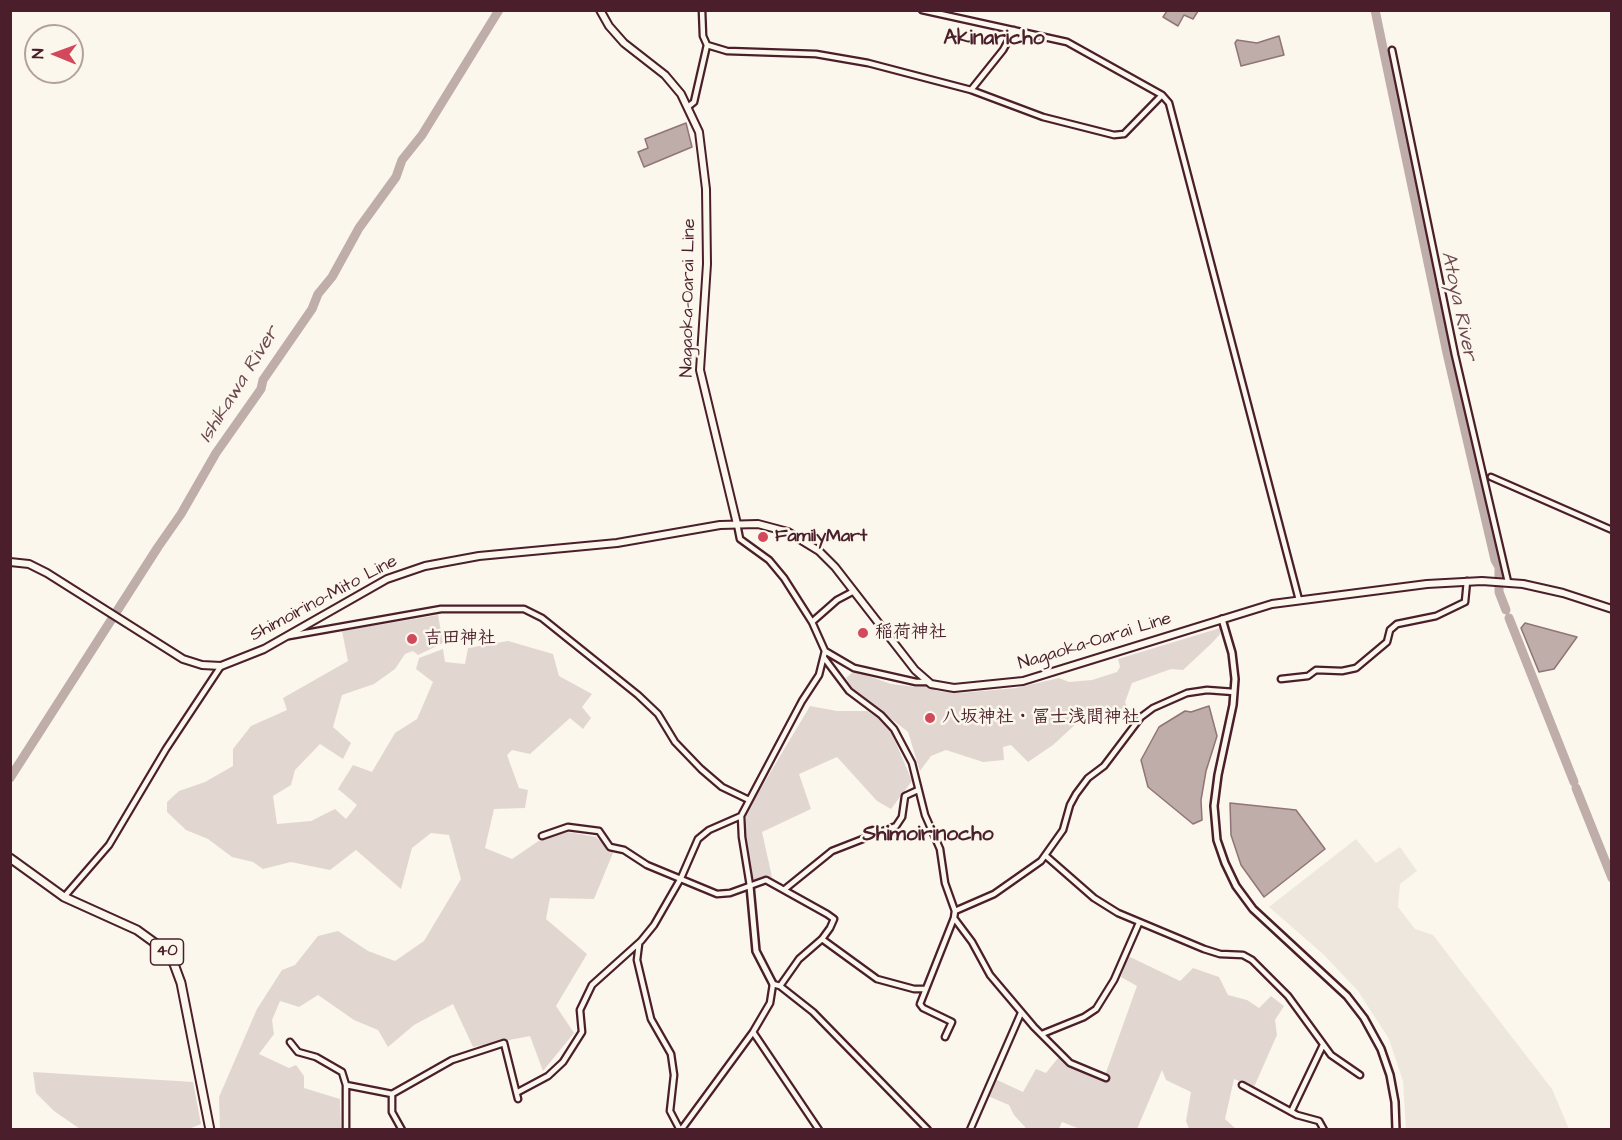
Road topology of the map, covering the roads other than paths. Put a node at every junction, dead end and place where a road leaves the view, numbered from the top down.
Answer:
1 (600, 10) edge
2 (702, 10) edge
3 (922, 10) edge
4 (1014, 30) junction
5 (706, 49) junction
6 (1392, 50) dead end
7 (971, 90) junction
8 (1164, 98) junction
9 (689, 106) junction
10 (1491, 477) dead end
11 (737, 524) junction
12 (1611, 530) edge
13 (10, 562) edge
14 (1467, 581) junction
15 (1507, 582) junction
16 (854, 591) junction
17 (1299, 600) junction
18 (1611, 609) edge
19 (1222, 619) junction
20 (812, 622) junction
21 (289, 636) junction
22 (825, 651) junction
23 (825, 659) junction
24 (221, 666) junction
25 (1281, 680) dead end
26 (927, 682) junction
27 (1234, 692) junction
28 (918, 790) junction
29 (748, 800) junction
30 (741, 816) junction
31 (542, 836) dead end
32 (1046, 856) junction
33 (10, 858) edge
34 (681, 878) junction
35 (750, 886) junction
36 (785, 889) junction
37 (64, 897) junction
38 (955, 911) junction
39 (954, 918) junction
40 (1139, 923) junction
41 (822, 939) junction
42 (641, 941) junction
43 (773, 984) junction
44 (780, 986) junction
45 (924, 989) junction
46 (1021, 1013) junction
47 (753, 1032) junction
48 (1042, 1034) junction
49 (945, 1037) dead end
50 (290, 1042) dead end
51 (1323, 1045) junction
52 (1360, 1075) dead end
53 (1106, 1078) dead end
54 (346, 1085) junction
55 (1242, 1085) dead end
56 (518, 1092) junction
57 (392, 1094) junction
58 (518, 1099) dead end
59 (1291, 1112) junction
60 (210, 1130) edge
61 (346, 1130) edge
62 (402, 1130) edge
63 (681, 1130) edge
64 (819, 1130) edge
65 (928, 1130) edge
66 (970, 1130) edge
67 (1324, 1130) edge
68 (1396, 1130) edge

1 - 9 main road, Nagaoka-Oarai Line
2 - 5 street
3 - 4 street
4 - 7 street
4 - 8 street
5 - 7 street
5 - 9 street
6 - 15 street
7 - 8 street
8 - 17 street
9 - 11 main road, Nagaoka-Oarai Line
10 - 12 street
11 - 16 main road
11 - 20 street
11 - 21 main road, Shimoirino-Mito Line
13 - 24 main road, Shimoirino-Mito Line
14 - 15 main road, Nagaoka-Oarai Line
14 - 17 main road, Nagaoka-Oarai Line
14 - 25 street
15 - 18 main road, Nagaoka-Oarai Line
16 - 20 street
16 - 26 main road
17 - 19 main road, Nagaoka-Oarai Line
19 - 26 main road, Nagaoka-Oarai Line
19 - 27 street
20 - 22 street
21 - 24 main road, Shimoirino-Mito Line
21 - 29 street
22 - 23 street
22 - 26 street
23 - 28 street
23 - 29 street
24 - 37 street
27 - 32 street
27 - 68 street
28 - 36 street
28 - 38 street
29 - 30 street
30 - 34 street
30 - 35 street
31 - 34 street
32 - 38 street
32 - 40 street
33 - 37 main road, 40
34 - 35 street
34 - 42 street
35 - 36 street
35 - 43 street
36 - 41 street
37 - 60 main road, 40
38 - 39 street
39 - 45 street
39 - 46 street
40 - 48 street
40 - 51 street
41 - 44 street
41 - 45 street
42 - 56 street
42 - 63 street
43 - 44 street
43 - 47 street
44 - 65 street
45 - 49 street
46 - 48 street
46 - 66 street
47 - 63 street
47 - 64 street
48 - 53 street
50 - 54 street
51 - 52 street
51 - 59 street
54 - 57 street
54 - 61 street
55 - 59 street
56 - 57 street
56 - 58 street
57 - 62 street
59 - 67 street

